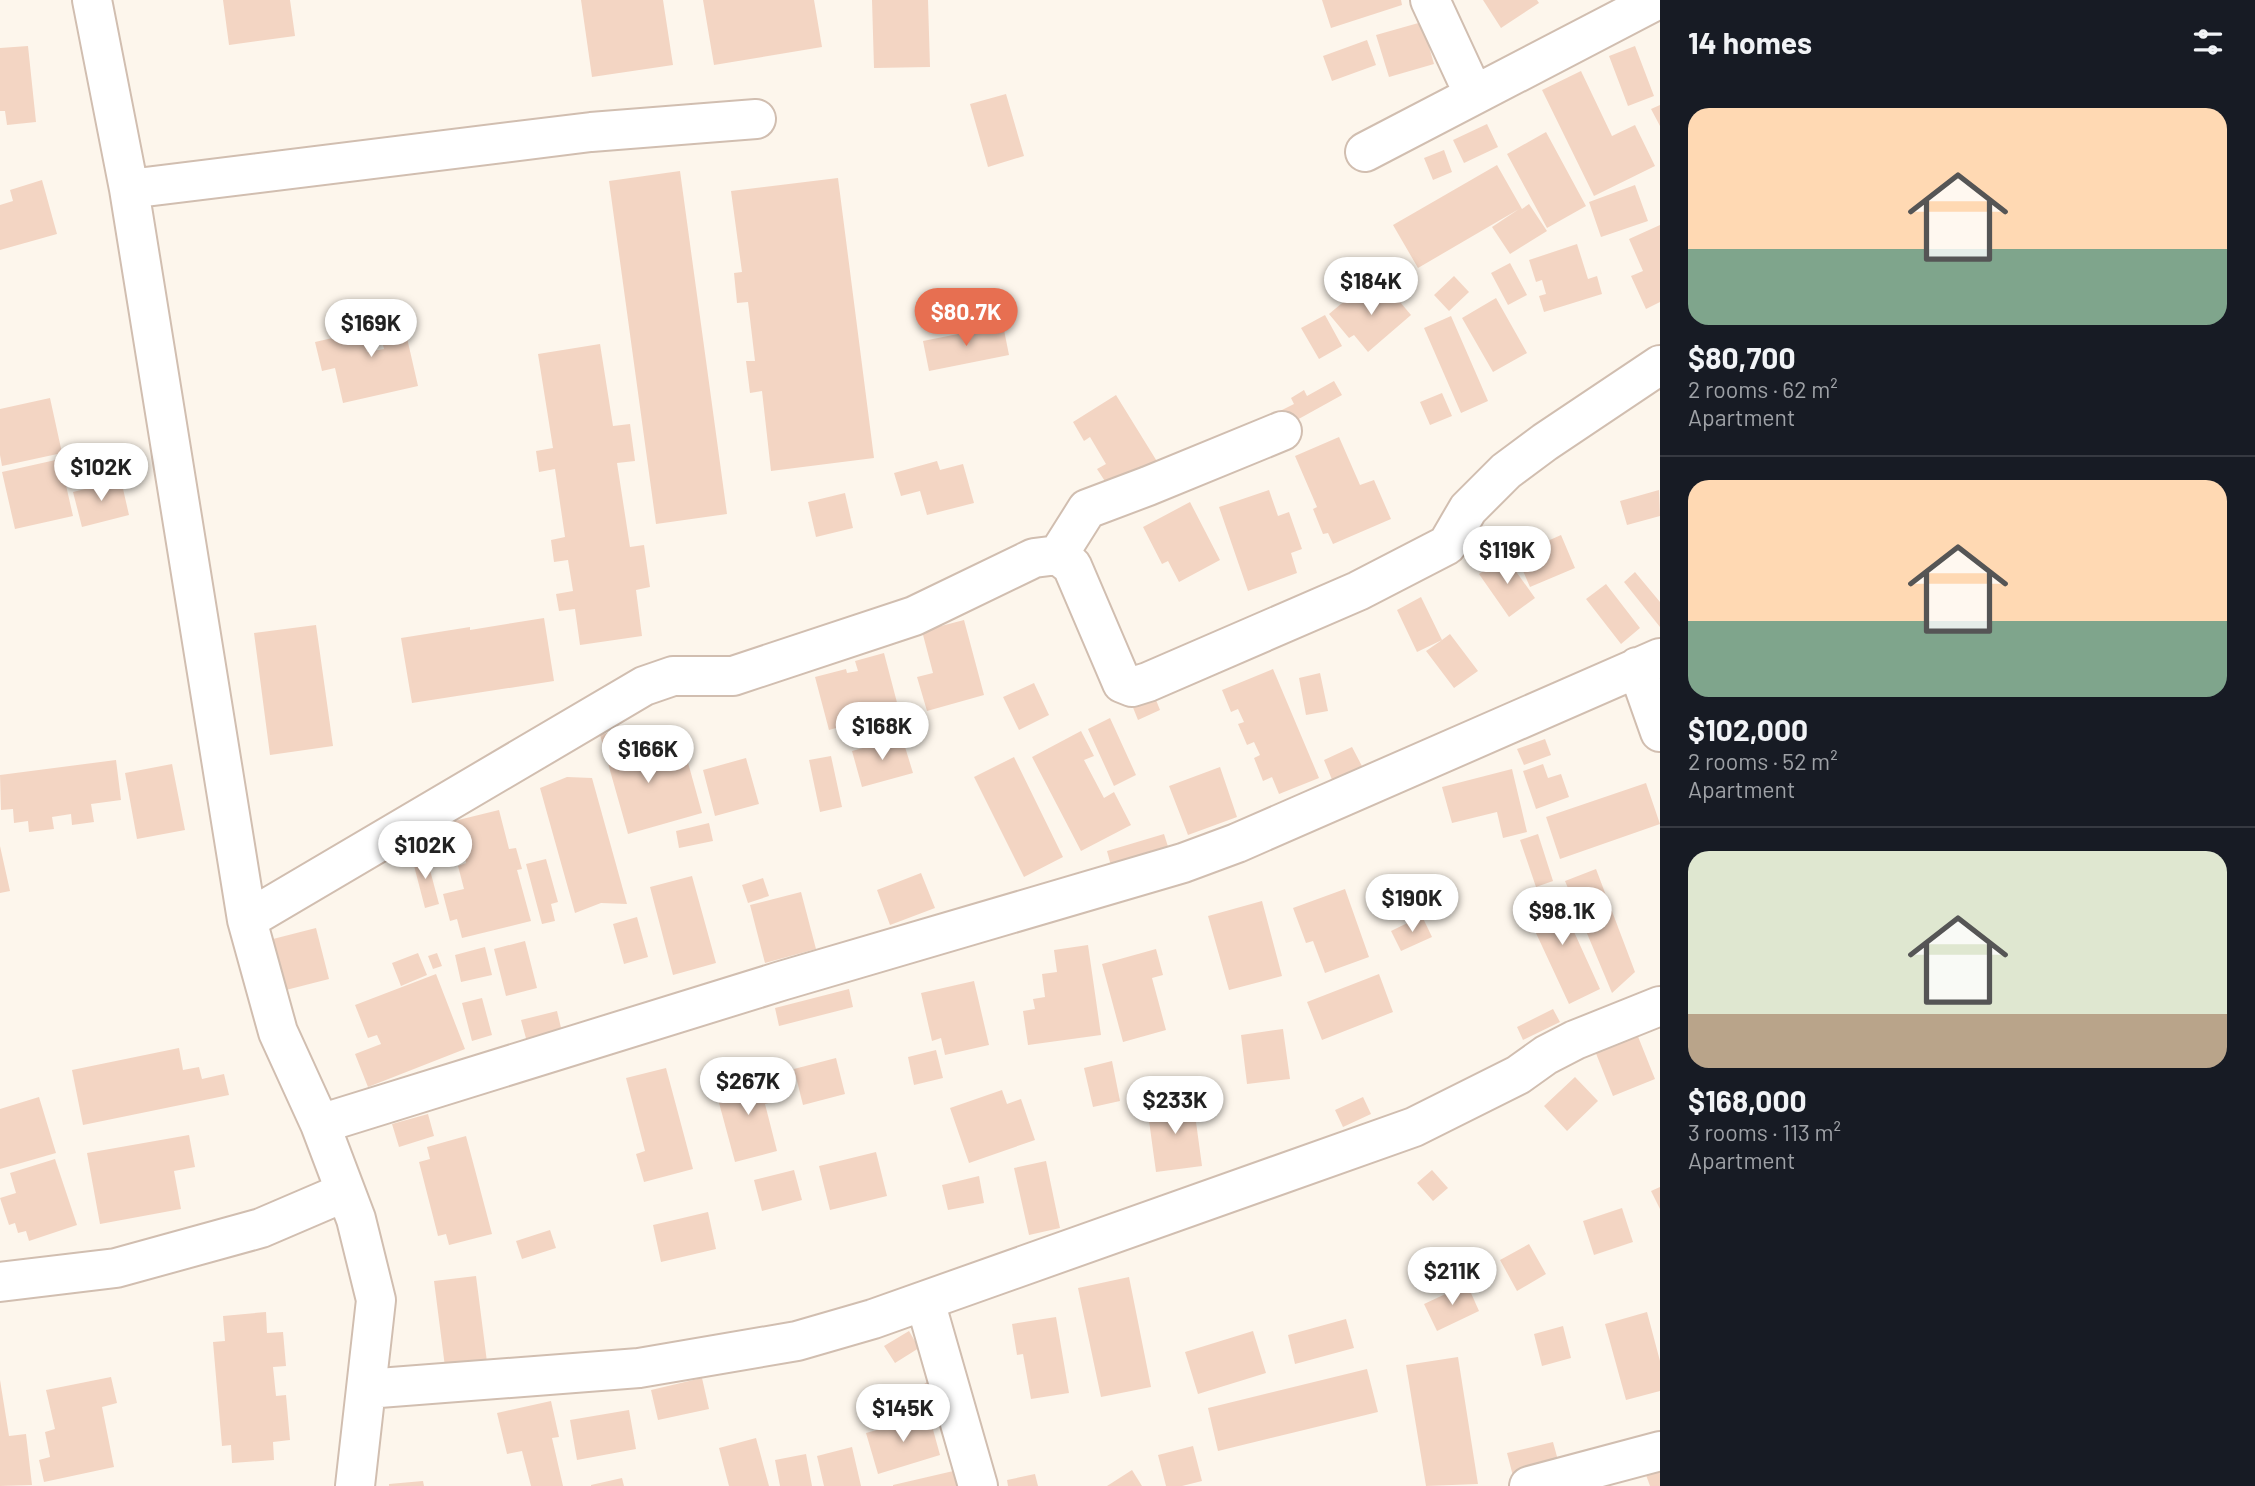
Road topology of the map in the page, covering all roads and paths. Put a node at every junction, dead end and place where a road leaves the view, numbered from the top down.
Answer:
1 (92, 0) edge
2 (1430, 0) edge
3 (1657, 0) edge
4 (1616, 9) edge
5 (1474, 95) junction
6 (755, 119) dead end
7 (1365, 152) dead end
8 (129, 188) junction
9 (1660, 365) edge
10 (1282, 432) dead end
11 (1058, 555) junction
12 (1648, 663) edge
13 (1660, 732) edge
14 (247, 920) junction
15 (1660, 1006) edge
16 (320, 1124) junction
17 (345, 1192) junction
18 (0, 1282) edge
19 (925, 1301) junction
20 (366, 1390) junction
21 (1660, 1451) edge
22 (355, 1486) edge
23 (978, 1486) edge
24 (1528, 1486) edge

1 - 8 street
2 - 5 street
3 - 4 street
4 - 5 street
5 - 7 street
6 - 8 street
8 - 14 street
9 - 11 street
10 - 11 street
11 - 14 street
12 - 13 street
12 - 16 street
14 - 16 street
15 - 19 street
16 - 17 street
17 - 18 street
17 - 20 street
19 - 20 street
19 - 23 street
20 - 22 street
21 - 24 street

